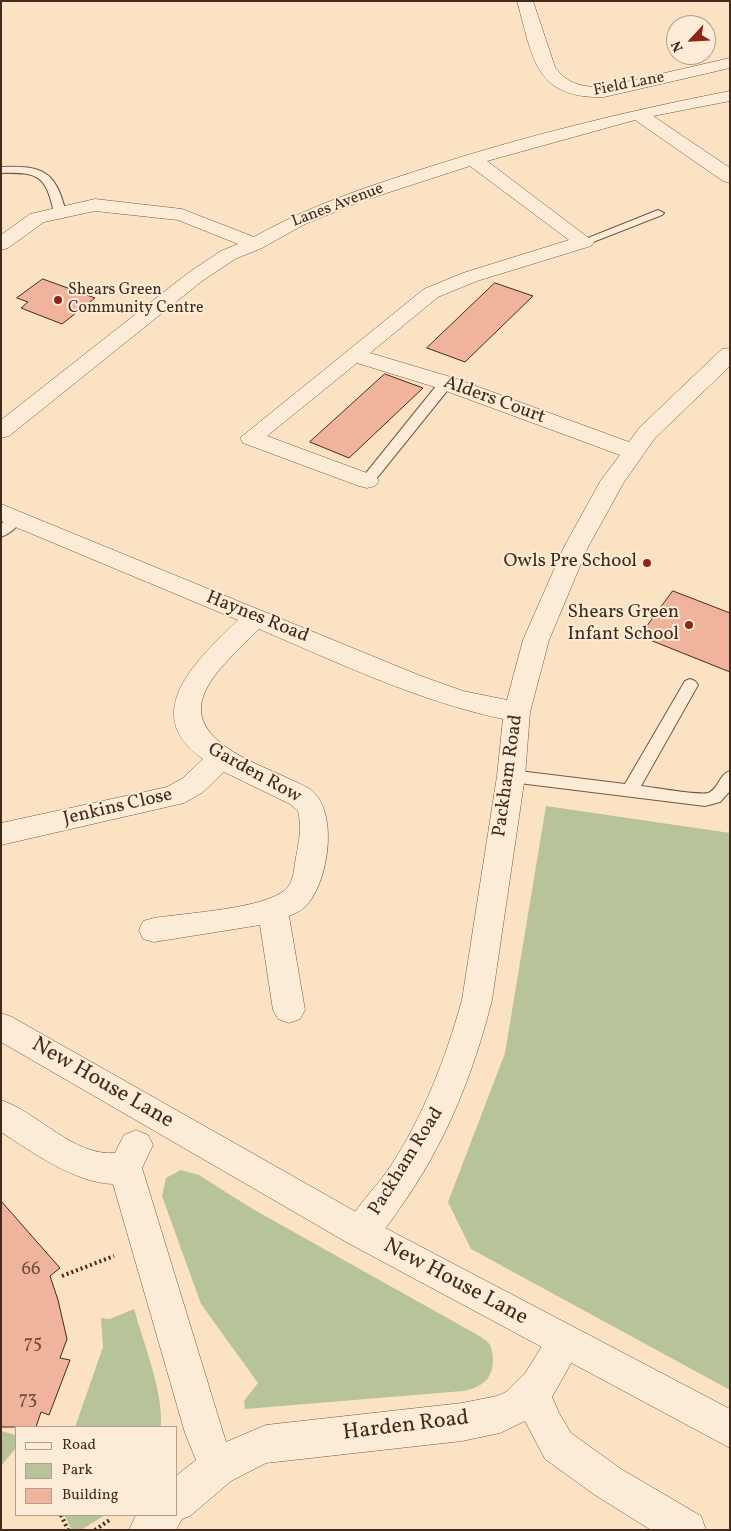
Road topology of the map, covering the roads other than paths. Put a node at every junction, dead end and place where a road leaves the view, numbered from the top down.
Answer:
1 (525, 1) edge
2 (730, 63) edge
3 (730, 96) edge
4 (638, 114) junction
5 (474, 159) junction
6 (1, 170) edge
7 (730, 177) edge
8 (60, 213) junction
9 (658, 213) dead end
10 (584, 242) junction
11 (1, 244) edge
12 (255, 244) junction
13 (353, 355) junction
14 (728, 357) edge
15 (446, 383) junction
16 (1, 431) edge
17 (634, 452) junction
18 (367, 481) joint
19 (6, 521) edge
20 (256, 618) junction
21 (690, 686) dead end
22 (517, 712) junction
23 (222, 758) junction
24 (511, 776) junction
25 (730, 777) edge
26 (631, 790) junction
27 (1, 834) edge
28 (273, 911) junction
29 (154, 930) dead end
30 (289, 1010) dead end
31 (1, 1026) edge
32 (1, 1114) edge
33 (360, 1232) junction
34 (565, 1342) junction
35 (532, 1392) junction
36 (730, 1429) edge
37 (217, 1466) junction
38 (178, 1500) edge
39 (163, 1516) edge
40 (148, 1530) edge
41 (687, 1530) edge

1 - 2 street, Field Lane
3 - 4 street, Lanes Avenue
4 - 5 street, Lanes Avenue
4 - 7 street
5 - 10 street
5 - 12 street, Lanes Avenue
6 - 8 lane
8 - 11 street
8 - 12 street
9 - 10 lane
10 - 13 street
12 - 16 street, Lanes Avenue
13 - 15 street, Alders Court
13 - 18 street
14 - 17 street, Packham Road
15 - 17 street, Alders Court
15 - 18 lane
17 - 22 street, Packham Road
19 - 20 street, Haynes Road
20 - 22 street, Haynes Road
20 - 23 street, Garden Row
21 - 26 lane
22 - 24 street, Packham Road
23 - 27 street, Jenkins Close
23 - 28 street, Garden Row
24 - 26 lane
24 - 33 street, Packham Road
25 - 26 lane
28 - 29 street, Garden Row
28 - 30 street
31 - 33 street, New House Lane
32 - 37 street
33 - 34 street, New House Lane
34 - 35 street, Harden Road
34 - 36 street, New House Lane
35 - 37 street, Harden Road
35 - 41 street
37 - 38 street, Harden Road
39 - 40 street

